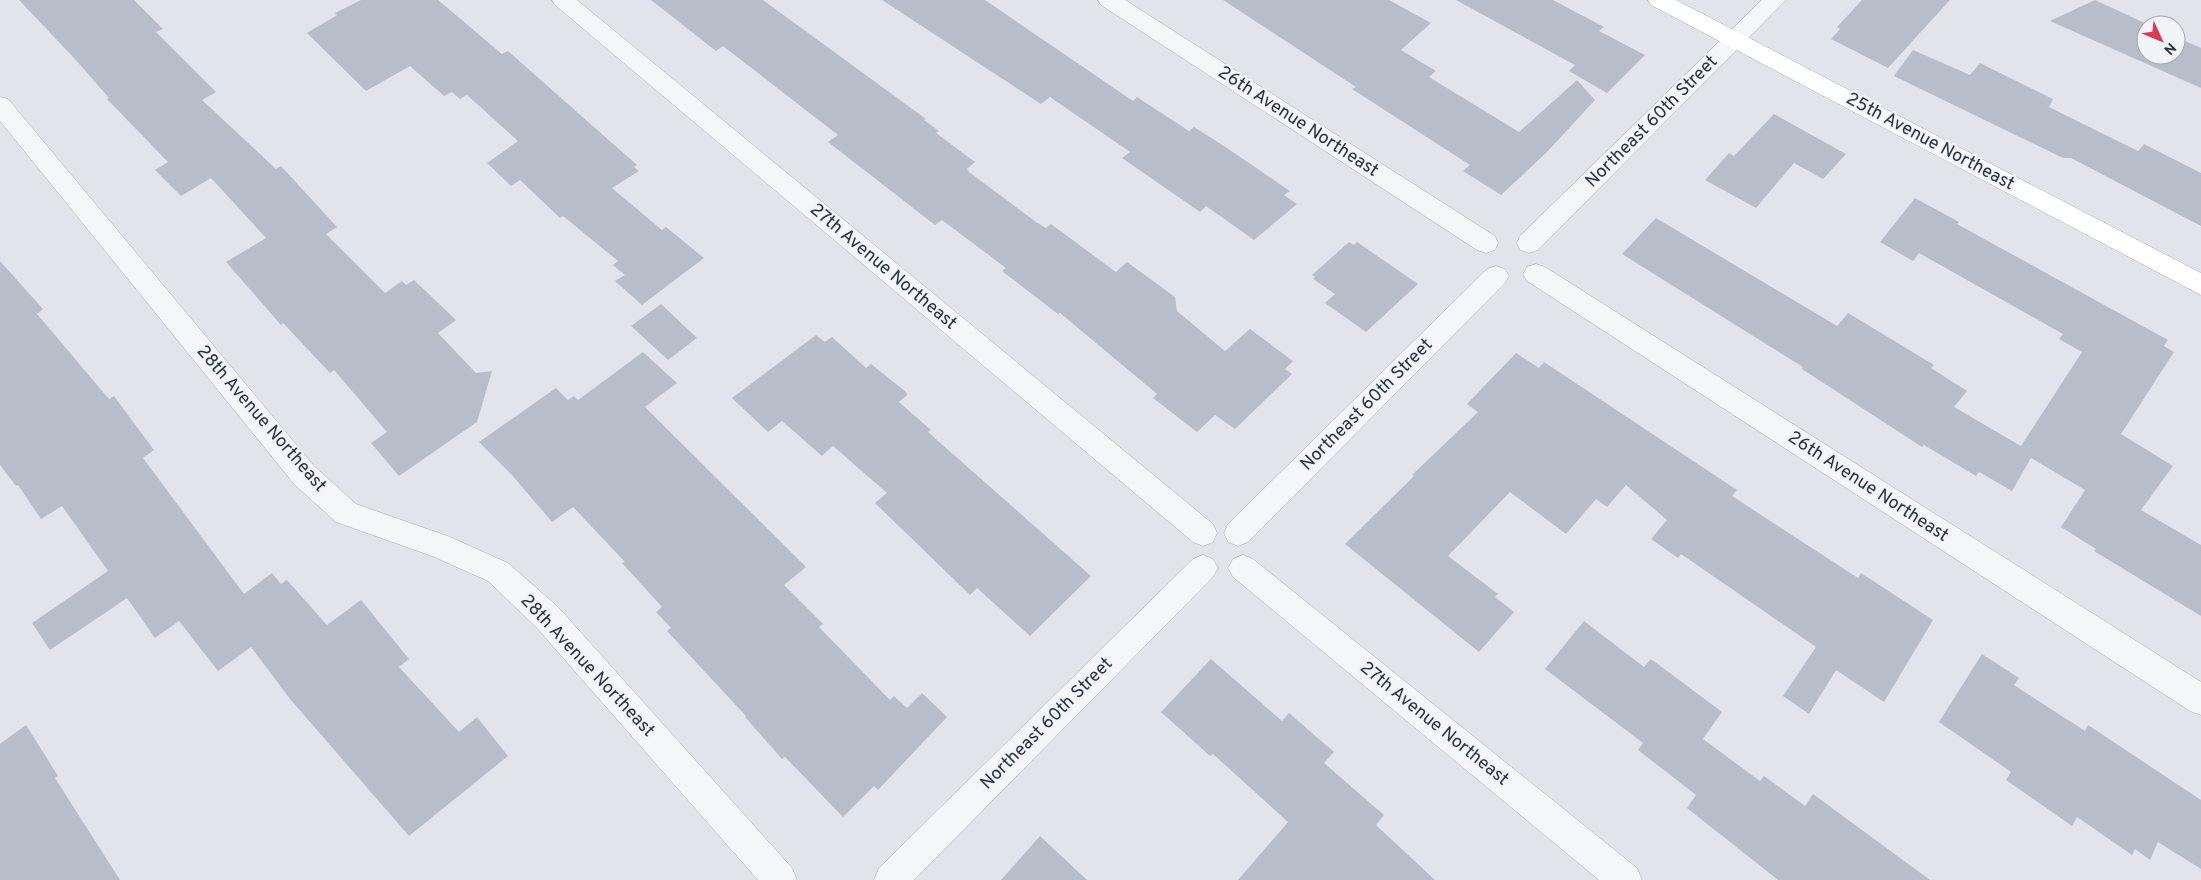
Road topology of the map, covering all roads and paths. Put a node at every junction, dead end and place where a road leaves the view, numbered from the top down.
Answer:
1 (563, 0) edge
2 (1109, 0) edge
3 (1659, 0) edge
4 (1775, 0) edge
5 (1736, 40) junction
6 (0, 105) edge
7 (1529, 243) junction
8 (1486, 244) junction
9 (1536, 274) junction
10 (1496, 276) junction
11 (2201, 285) edge
12 (1202, 533) junction
13 (1238, 533) junction
14 (1203, 568) junction
15 (1243, 568) junction
16 (2201, 700) edge
17 (780, 880) edge
18 (891, 880) edge
19 (1625, 880) edge

1 - 12 street, 27th Avenue Northeast
2 - 8 street, 26th Avenue Northeast
3 - 5 main road, 25th Avenue Northeast
4 - 5 street, Northeast 60th Street
5 - 7 street, Northeast 60th Street
5 - 11 main road, 25th Avenue Northeast
6 - 17 street, 28th Avenue Northeast
7 - 8 street
7 - 9 street
8 - 10 street
9 - 10 street
9 - 16 street, 26th Avenue Northeast
10 - 13 street, Northeast 60th Street
12 - 13 street
12 - 14 street
13 - 15 street
14 - 15 street
14 - 18 street, Northeast 60th Street
15 - 19 street, 27th Avenue Northeast

